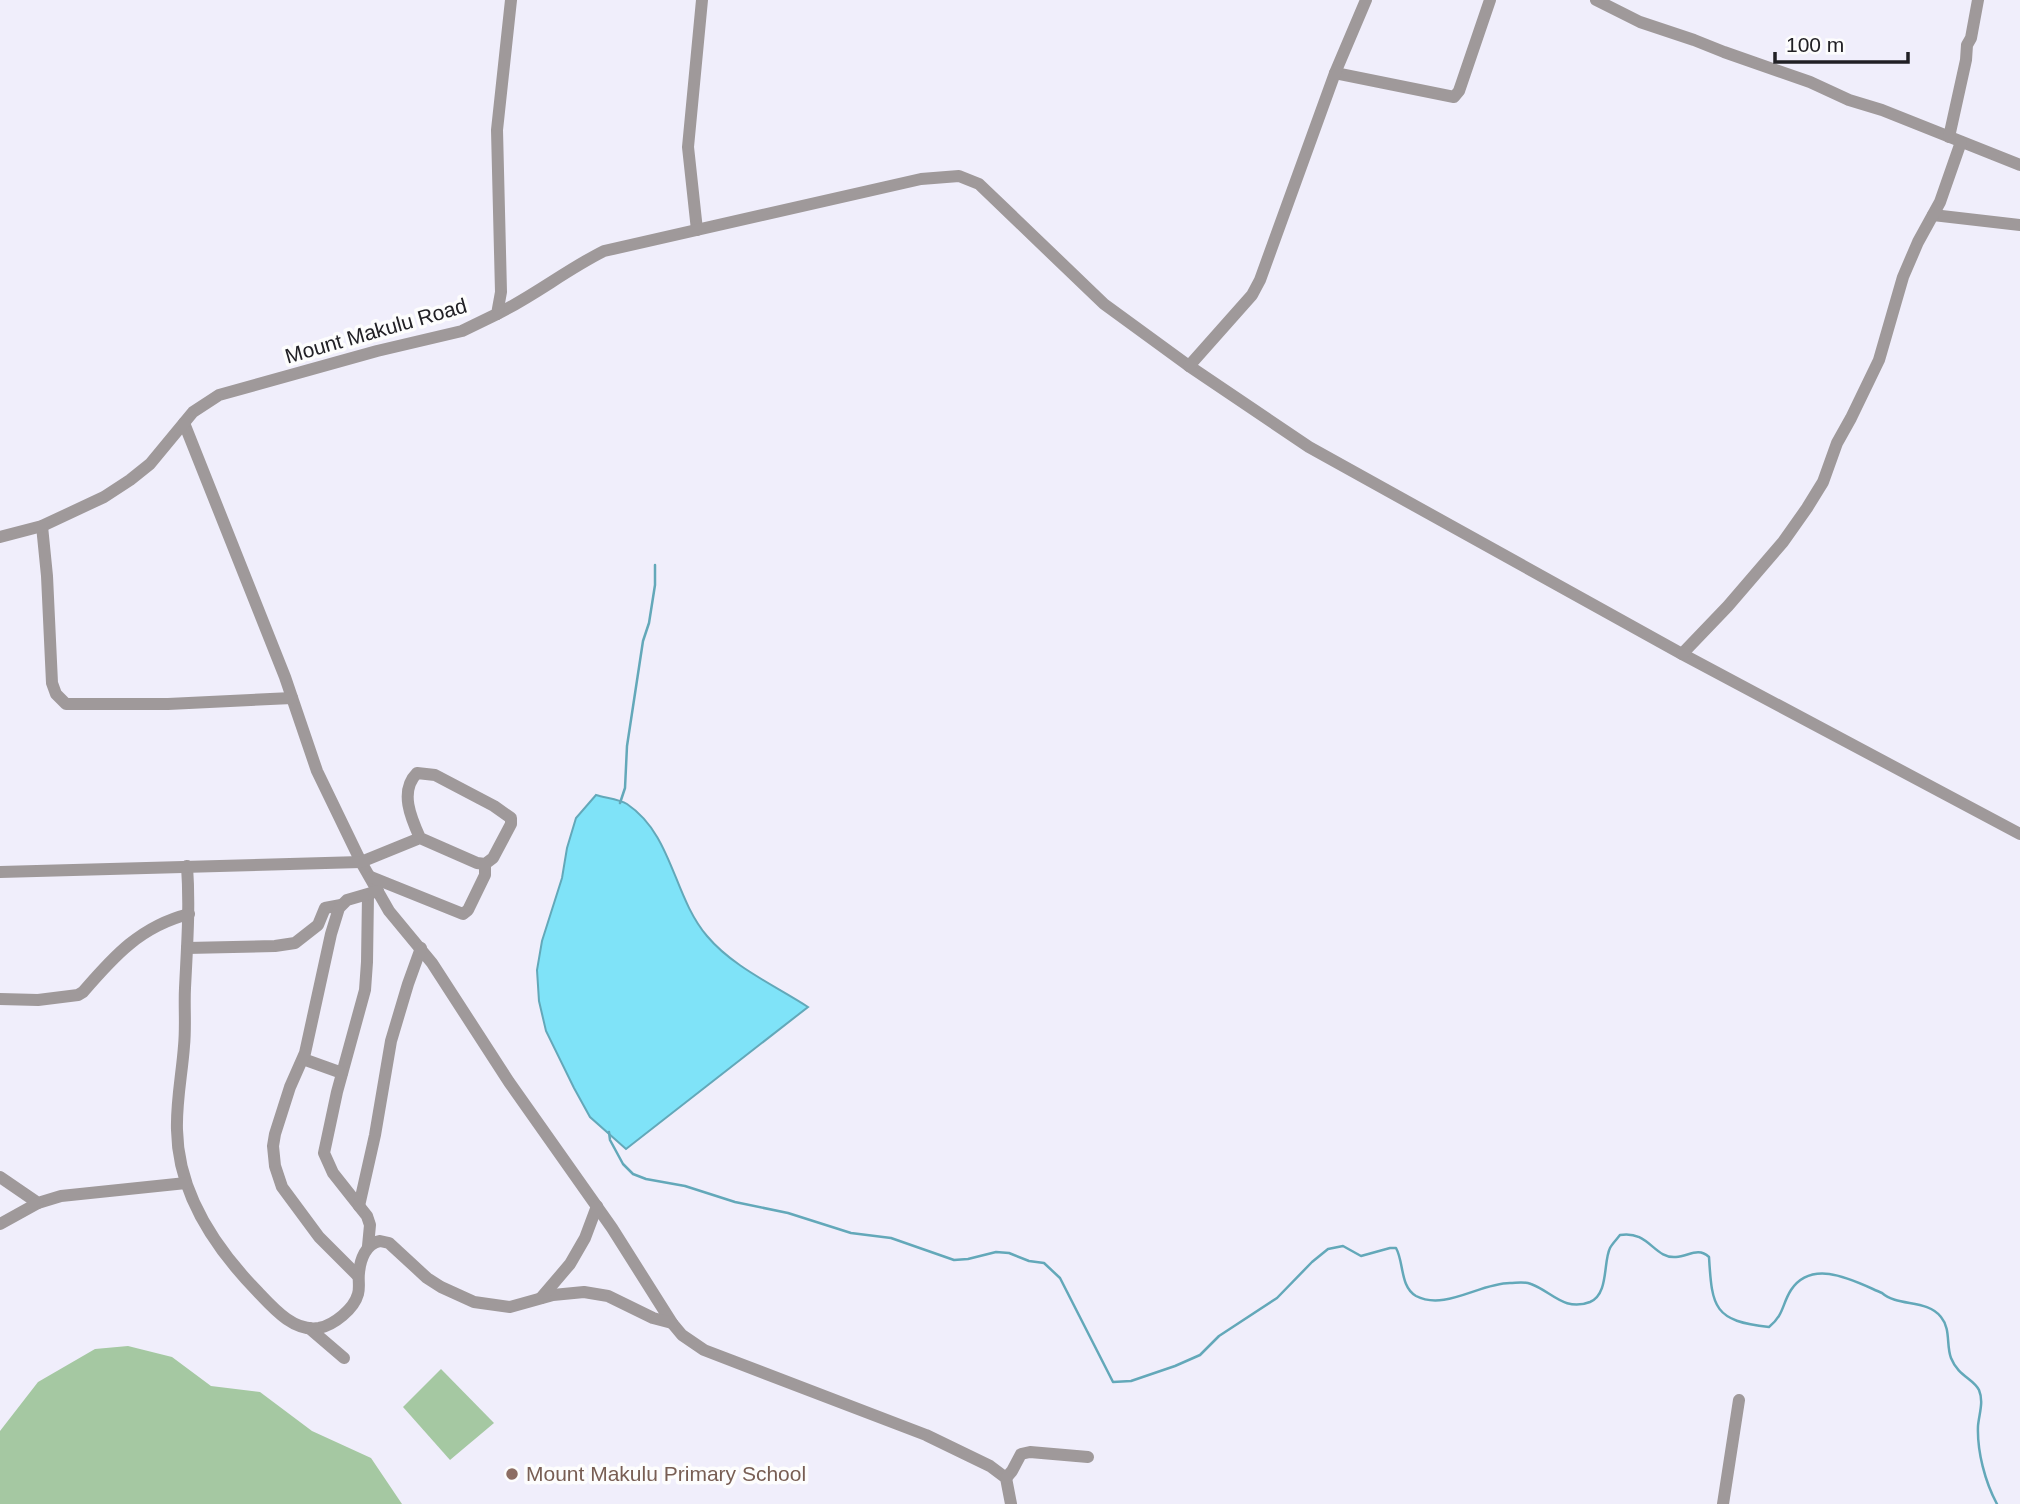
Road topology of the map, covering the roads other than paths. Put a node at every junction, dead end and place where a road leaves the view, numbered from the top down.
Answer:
1 (511, 0) edge
2 (702, 0) edge
3 (1366, 0) edge
4 (1490, 0) edge
5 (1596, 0) edge
6 (1978, 0) edge
7 (1335, 73) junction
8 (1955, 139) junction
9 (2020, 165) edge
10 (1933, 215) junction
11 (2020, 225) edge
12 (697, 230) junction
13 (496, 314) junction
14 (1189, 366) junction
15 (184, 423) junction
16 (42, 526) junction
17 (0, 537) edge
18 (1682, 654) junction
19 (292, 698) junction
20 (2020, 834) edge
21 (420, 838) junction
22 (362, 862) junction
23 (485, 864) junction
24 (187, 866) junction
25 (0, 872) edge
26 (370, 877) junction
27 (373, 893) junction
28 (341, 905) junction
29 (189, 914) junction
30 (187, 948) junction
31 (421, 948) junction
32 (0, 999) edge
33 (303, 1059) junction
34 (342, 1073) junction
35 (0, 1177) edge
36 (186, 1183) junction
37 (38, 1203) junction
38 (359, 1206) junction
39 (597, 1206) junction
40 (0, 1224) edge
41 (374, 1243) junction
42 (357, 1271) junction
43 (540, 1298) junction
44 (672, 1323) junction
45 (309, 1328) junction
46 (344, 1358) dead end
47 (1739, 1400) dead end
48 (1088, 1457) dead end
49 (1006, 1478) junction
50 (1011, 1504) edge
51 (1723, 1504) edge

1 - 13 street, Mount Makulu Road
2 - 12 street
3 - 7 street
4 - 7 street
5 - 8 street
6 - 8 street
7 - 14 street
8 - 9 street
8 - 10 street
10 - 11 street
10 - 18 street
12 - 13 street
12 - 14 street
13 - 15 street, Mount Makulu Road
14 - 18 street
15 - 16 street, Mount Makulu Road
15 - 19 street
16 - 17 street, Mount Makulu Road
16 - 19 street
18 - 20 street
19 - 22 street
21 - 22 street
21 - 23 street
21 - 23 street
22 - 24 street
22 - 26 street
23 - 26 street
24 - 25 street
24 - 29 street
26 - 27 street
27 - 28 street
27 - 31 street
27 - 34 street
28 - 30 street
28 - 33 street
29 - 30 street
29 - 32 street
30 - 36 street
31 - 38 street
31 - 39 street
33 - 34 street
33 - 42 street
34 - 38 street
35 - 37 street
36 - 37 street
36 - 45 street
37 - 40 street
38 - 41 street
39 - 43 street
39 - 44 street
41 - 42 street
41 - 43 street
42 - 45 street
43 - 44 street
44 - 49 street
45 - 46 street
47 - 51 street
48 - 49 street
49 - 50 street

